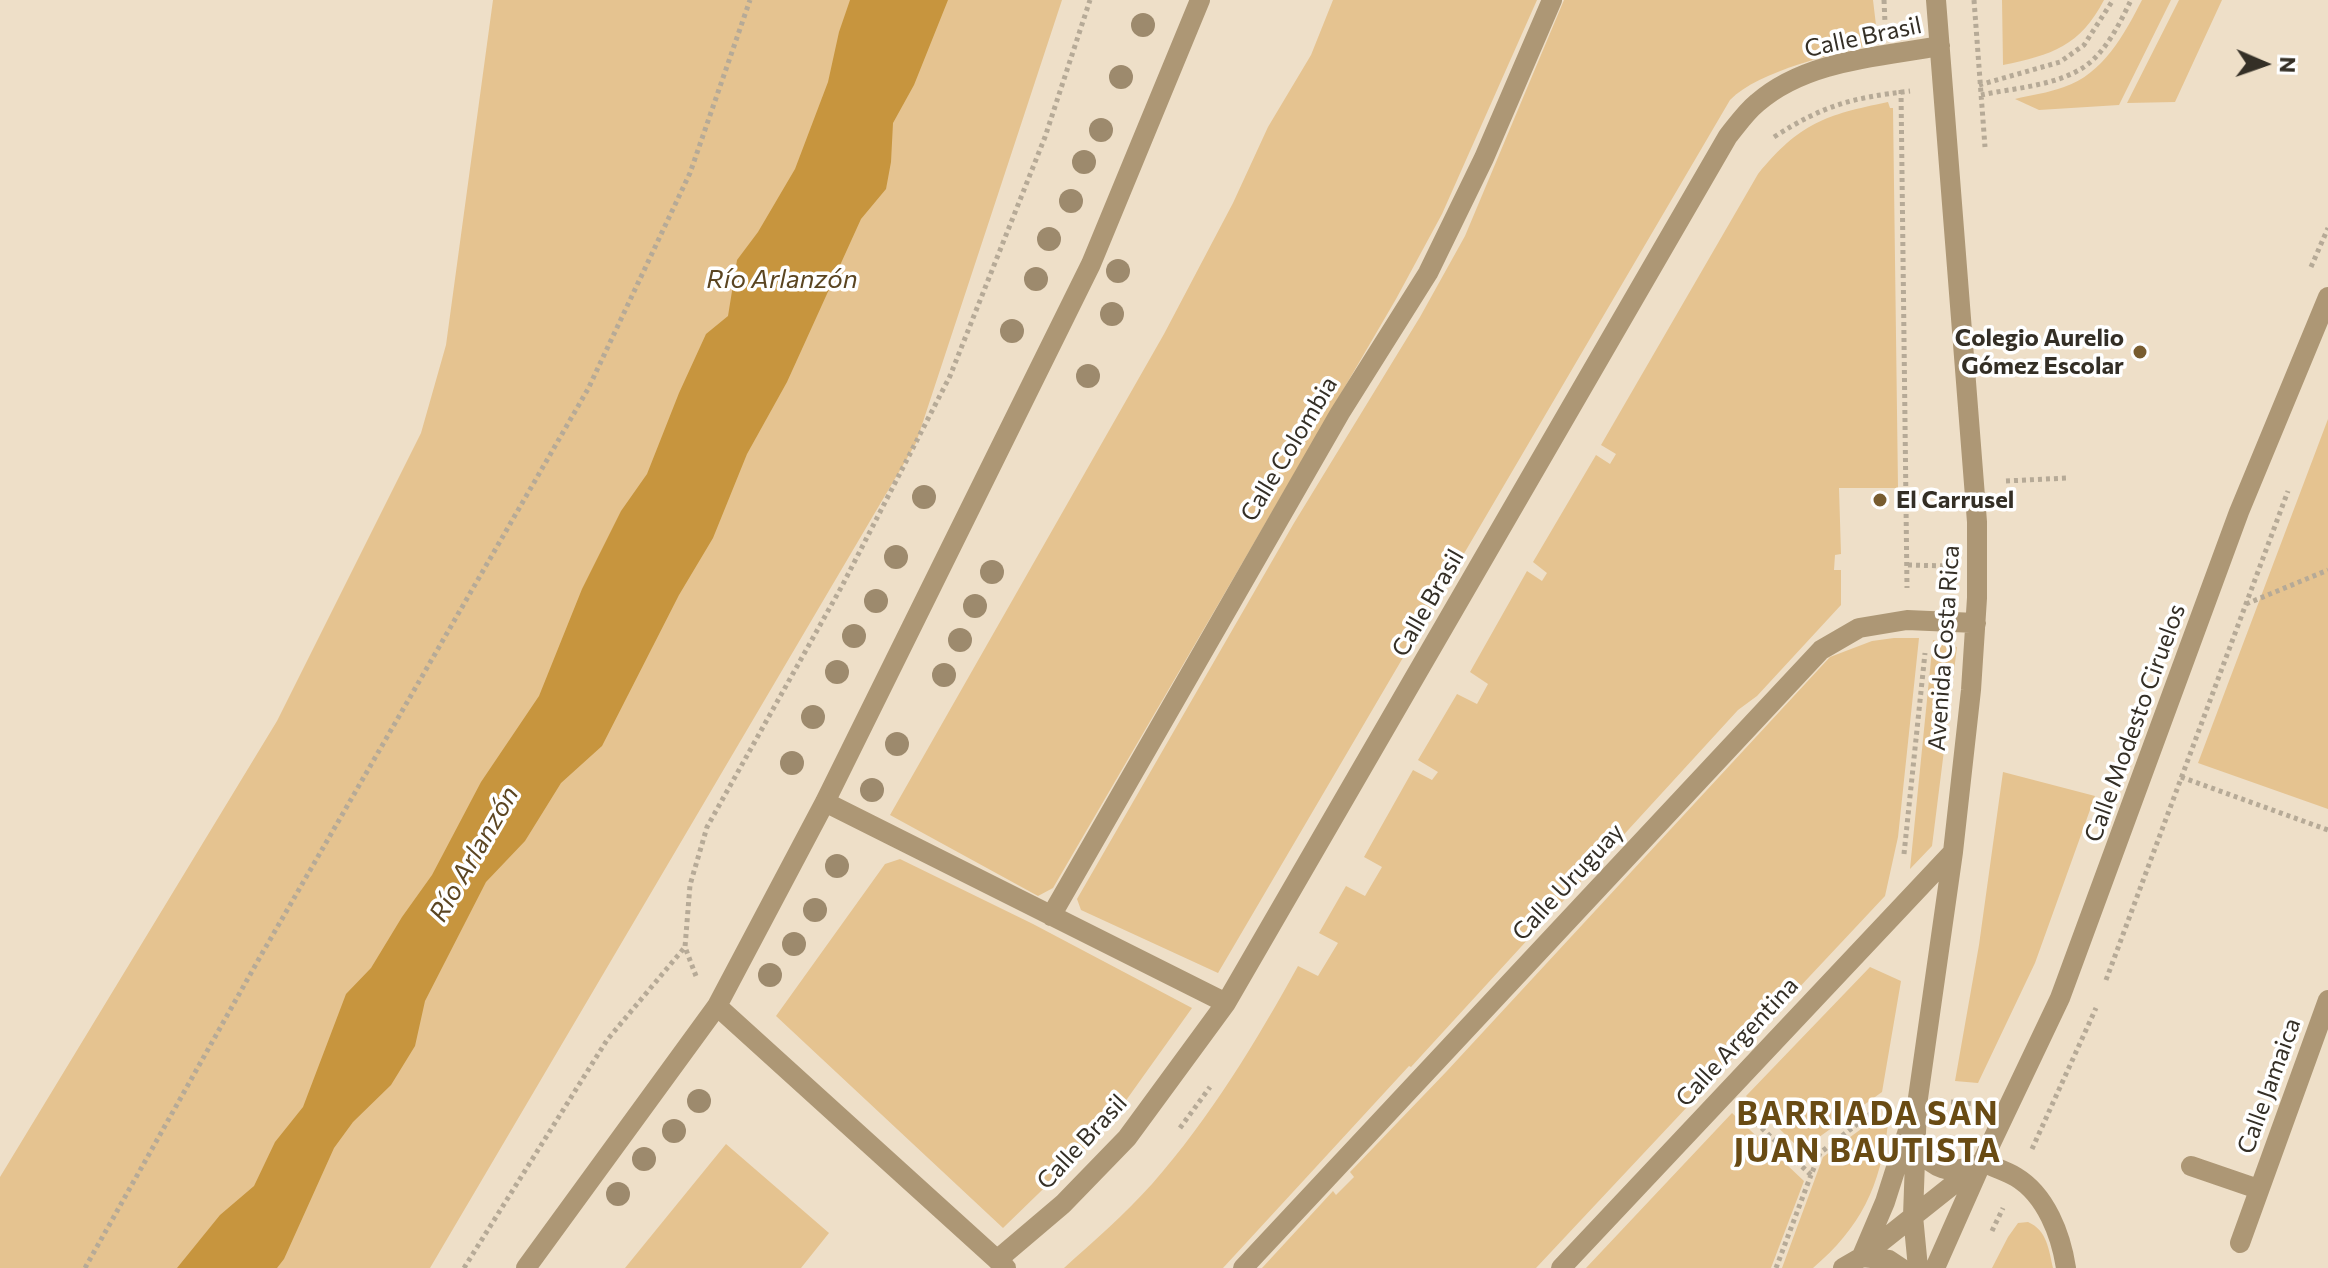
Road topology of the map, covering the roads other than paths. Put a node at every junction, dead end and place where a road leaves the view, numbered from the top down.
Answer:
1 (1200, 0) edge
2 (1552, 0) edge
3 (1936, 0) edge
4 (1940, 46) junction
5 (2328, 297) edge
6 (1976, 623) junction
7 (825, 802) junction
8 (1953, 852) junction
9 (1051, 916) junction
10 (2328, 1000) edge
11 (1226, 1003) junction
12 (717, 1006) junction
13 (1917, 1105) junction
14 (1917, 1149) junction
15 (1982, 1162) junction
16 (2191, 1166) dead end
17 (2258, 1189) junction
18 (1913, 1216) junction
19 (2240, 1243) dead end
20 (1862, 1257) junction
21 (1001, 1264) edge
22 (526, 1268) edge
23 (1243, 1268) edge
24 (1561, 1268) edge
25 (1843, 1268) edge
26 (1901, 1268) edge
27 (1918, 1268) edge
28 (1935, 1268) edge
29 (2066, 1268) edge

1 - 7 street
2 - 9 street, Calle Colombia
3 - 4 street, Avenida Costa Rica
4 - 6 street, Avenida Costa Rica
4 - 11 street, Calle Brasil
5 - 15 street, Calle Modesto Ciruelos
6 - 8 street, Avenida Costa Rica
6 - 23 street, Calle Uruguay
7 - 9 street
7 - 12 street
8 - 13 street, Avenida Costa Rica
8 - 24 street, Calle Argentina
9 - 11 street
10 - 17 street, Calle Jamaica
11 - 21 street, Calle Brasil
12 - 21 street
12 - 22 street
13 - 14 street, Avenida Costa Rica
13 - 20 street, Avenida Costa Rica
14 - 15 street
14 - 18 street, Avenida Costa Rica
15 - 18 street, Calle Modesto Ciruelos
15 - 28 street, Calle Modesto Ciruelos
15 - 29 street
16 - 17 street, Calle Jamaica
17 - 19 street, Calle Jamaica
18 - 20 street, Calle Modesto Ciruelos
18 - 27 street, Avenida Costa Rica
20 - 25 street, Calle Modesto Ciruelos
20 - 26 street

